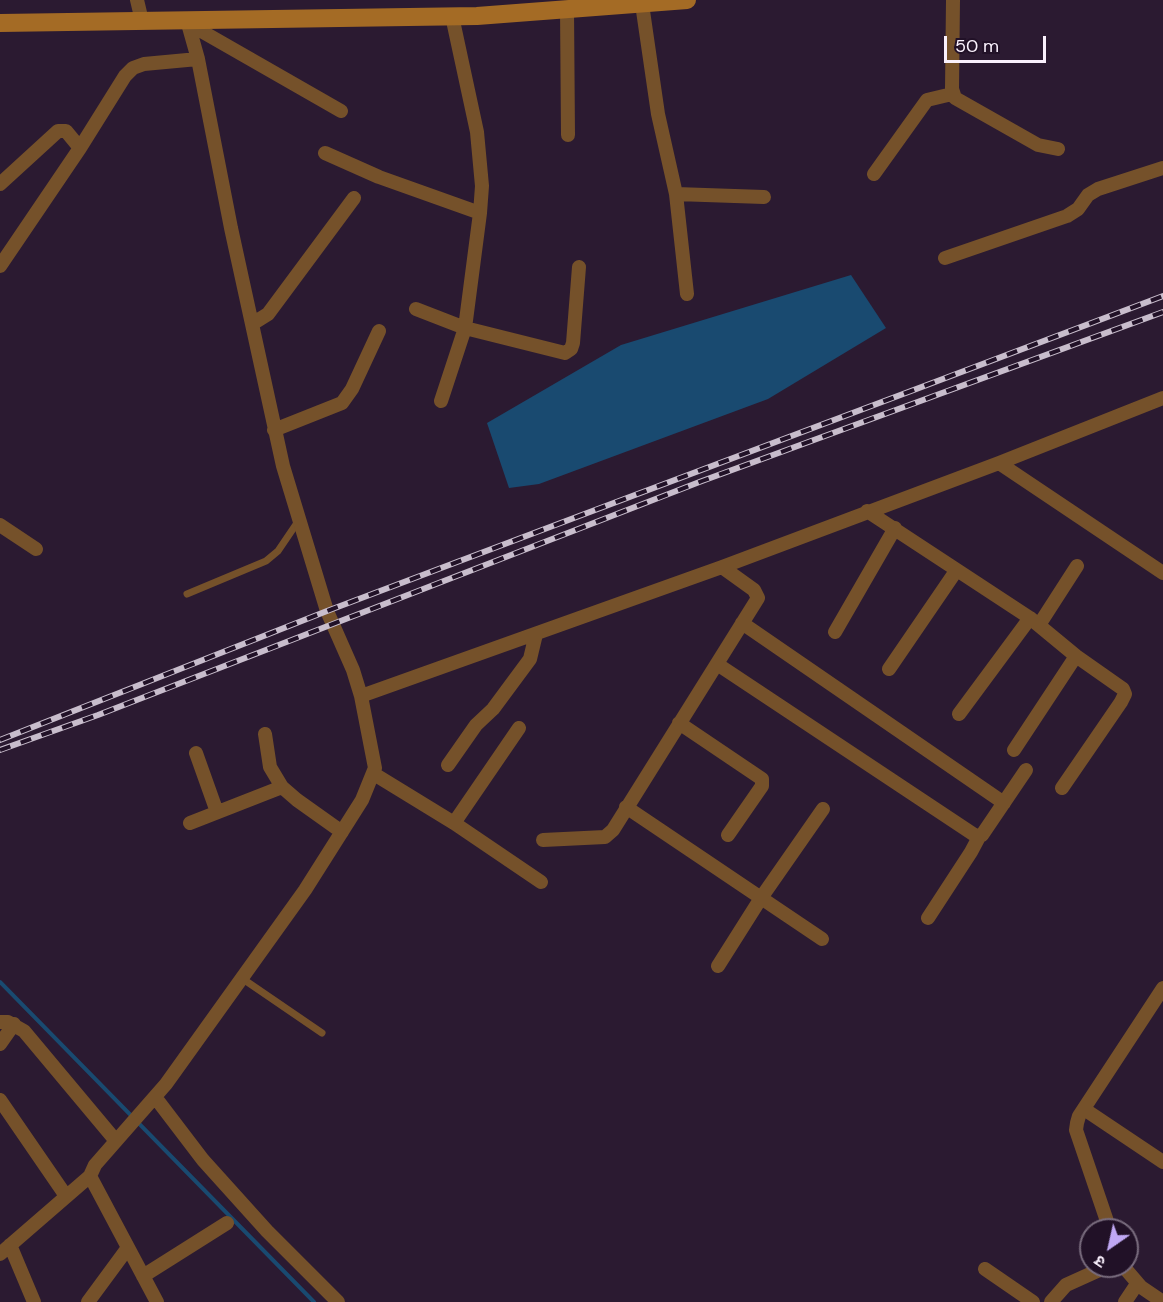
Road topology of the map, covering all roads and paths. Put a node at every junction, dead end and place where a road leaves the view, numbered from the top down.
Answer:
1 (136, 0) edge
2 (687, 0) edge
3 (953, 0) edge
4 (642, 4) junction
5 (567, 9) junction
6 (452, 16) junction
7 (142, 21) junction
8 (188, 22) junction
9 (0, 23) edge
10 (198, 59) junction
11 (952, 94) junction
12 (341, 111) dead end
13 (568, 135) dead end
14 (80, 148) junction
15 (1058, 150) dead end
16 (325, 153) dead end
17 (1163, 168) edge
18 (874, 174) dead end
19 (0, 184) edge
20 (676, 194) junction
21 (764, 197) dead end
22 (354, 198) dead end
23 (480, 213) junction
24 (945, 258) dead end
25 (0, 266) edge
26 (579, 267) dead end
27 (687, 294) dead end
28 (416, 309) dead end
29 (252, 324) junction
30 (465, 328) junction
31 (379, 331) dead end
32 (1163, 398) edge
33 (441, 402) dead end
34 (274, 430) junction
35 (999, 463) junction
36 (867, 511) junction
37 (299, 520) junction
38 (0, 525) edge
39 (896, 528) junction
40 (36, 549) dead end
41 (1077, 566) dead end
42 (722, 567) junction
43 (956, 571) junction
44 (1163, 573) edge
45 (187, 594) dead end
46 (1034, 622) junction
47 (742, 623) junction
48 (835, 632) dead end
49 (536, 634) junction
50 (1076, 656) junction
51 (717, 663) junction
52 (889, 669) dead end
53 (361, 696) junction
54 (959, 714) dead end
55 (679, 723) junction
56 (519, 728) dead end
57 (265, 734) dead end
58 (1014, 750) dead end
59 (196, 753) dead end
60 (448, 765) dead end
61 (1026, 770) dead end
62 (374, 774) junction
63 (282, 787) junction
64 (1062, 788) dead end
65 (1004, 803) junction
66 (626, 807) junction
67 (823, 809) dead end
68 (218, 812) junction
69 (190, 823) dead end
70 (454, 823) junction
71 (342, 832) junction
72 (728, 835) dead end
73 (980, 837) junction
74 (543, 840) dead end
75 (541, 882) dead end
76 (761, 898) junction
77 (928, 918) dead end
78 (822, 939) dead end
79 (718, 966) dead end
80 (243, 979) junction
81 (1163, 988) edge
82 (1158, 1009) edge
83 (7, 1023) edge
84 (322, 1033) dead end
85 (0, 1044) edge
86 (155, 1097) junction
87 (0, 1100) edge
88 (1084, 1109) junction
89 (117, 1141) junction
90 (1163, 1162) edge
91 (90, 1176) junction
92 (66, 1196) junction
93 (1106, 1218) edge
94 (227, 1223) dead end
95 (128, 1249) junction
96 (5, 1250) edge
97 (985, 1269) dead end
98 (142, 1276) junction
99 (1083, 1278) edge
100 (1132, 1278) edge
101 (1137, 1284) junction
102 (34, 1302) edge
103 (88, 1302) edge
104 (157, 1302) edge
105 (338, 1302) edge
106 (1033, 1302) edge
107 (1051, 1302) edge
108 (1125, 1302) edge
109 (1163, 1302) edge

1 - 7 street
2 - 4 main road
3 - 11 street
4 - 5 main road
4 - 20 street
5 - 6 main road
5 - 13 street
6 - 8 main road
6 - 23 street
7 - 8 main road
7 - 9 main road
8 - 10 street
8 - 12 street
10 - 14 street
10 - 29 street
11 - 15 street
11 - 18 street
14 - 19 street
14 - 25 street
16 - 23 street
17 - 24 street
20 - 21 street
20 - 27 street
22 - 29 street
23 - 30 street
26 - 30 street
28 - 30 street
29 - 34 street
30 - 33 street
31 - 34 street
32 - 35 street
34 - 37 street
35 - 36 street
35 - 44 street
36 - 39 street
36 - 42 street
37 - 45 lane
37 - 53 street
38 - 40 street
39 - 43 street
39 - 48 street
41 - 46 street
42 - 47 street
42 - 49 street
43 - 46 street
43 - 52 street
46 - 50 street
46 - 54 street
47 - 51 street
47 - 65 street
49 - 53 street
49 - 60 street
50 - 58 street
50 - 64 street
51 - 55 street
51 - 73 street
53 - 62 street
55 - 66 street
55 - 72 street
56 - 70 street
57 - 63 street
59 - 68 street
61 - 65 street
62 - 70 street
62 - 71 street
63 - 68 street
63 - 71 street
65 - 73 street
66 - 74 street
66 - 76 street
67 - 76 street
68 - 69 street
70 - 75 street
71 - 80 street
73 - 77 street
76 - 78 street
76 - 79 street
80 - 84 lane
80 - 86 street
81 - 82 street
82 - 88 street
83 - 85 street
83 - 89 street
86 - 89 street
86 - 105 street
87 - 92 street
88 - 90 street
88 - 93 street
89 - 91 street
91 - 92 street
91 - 95 street
92 - 96 street
94 - 98 street
95 - 98 street
95 - 103 street
96 - 102 street
97 - 106 street
98 - 104 street
99 - 107 street
100 - 101 street
101 - 108 street
101 - 109 street

